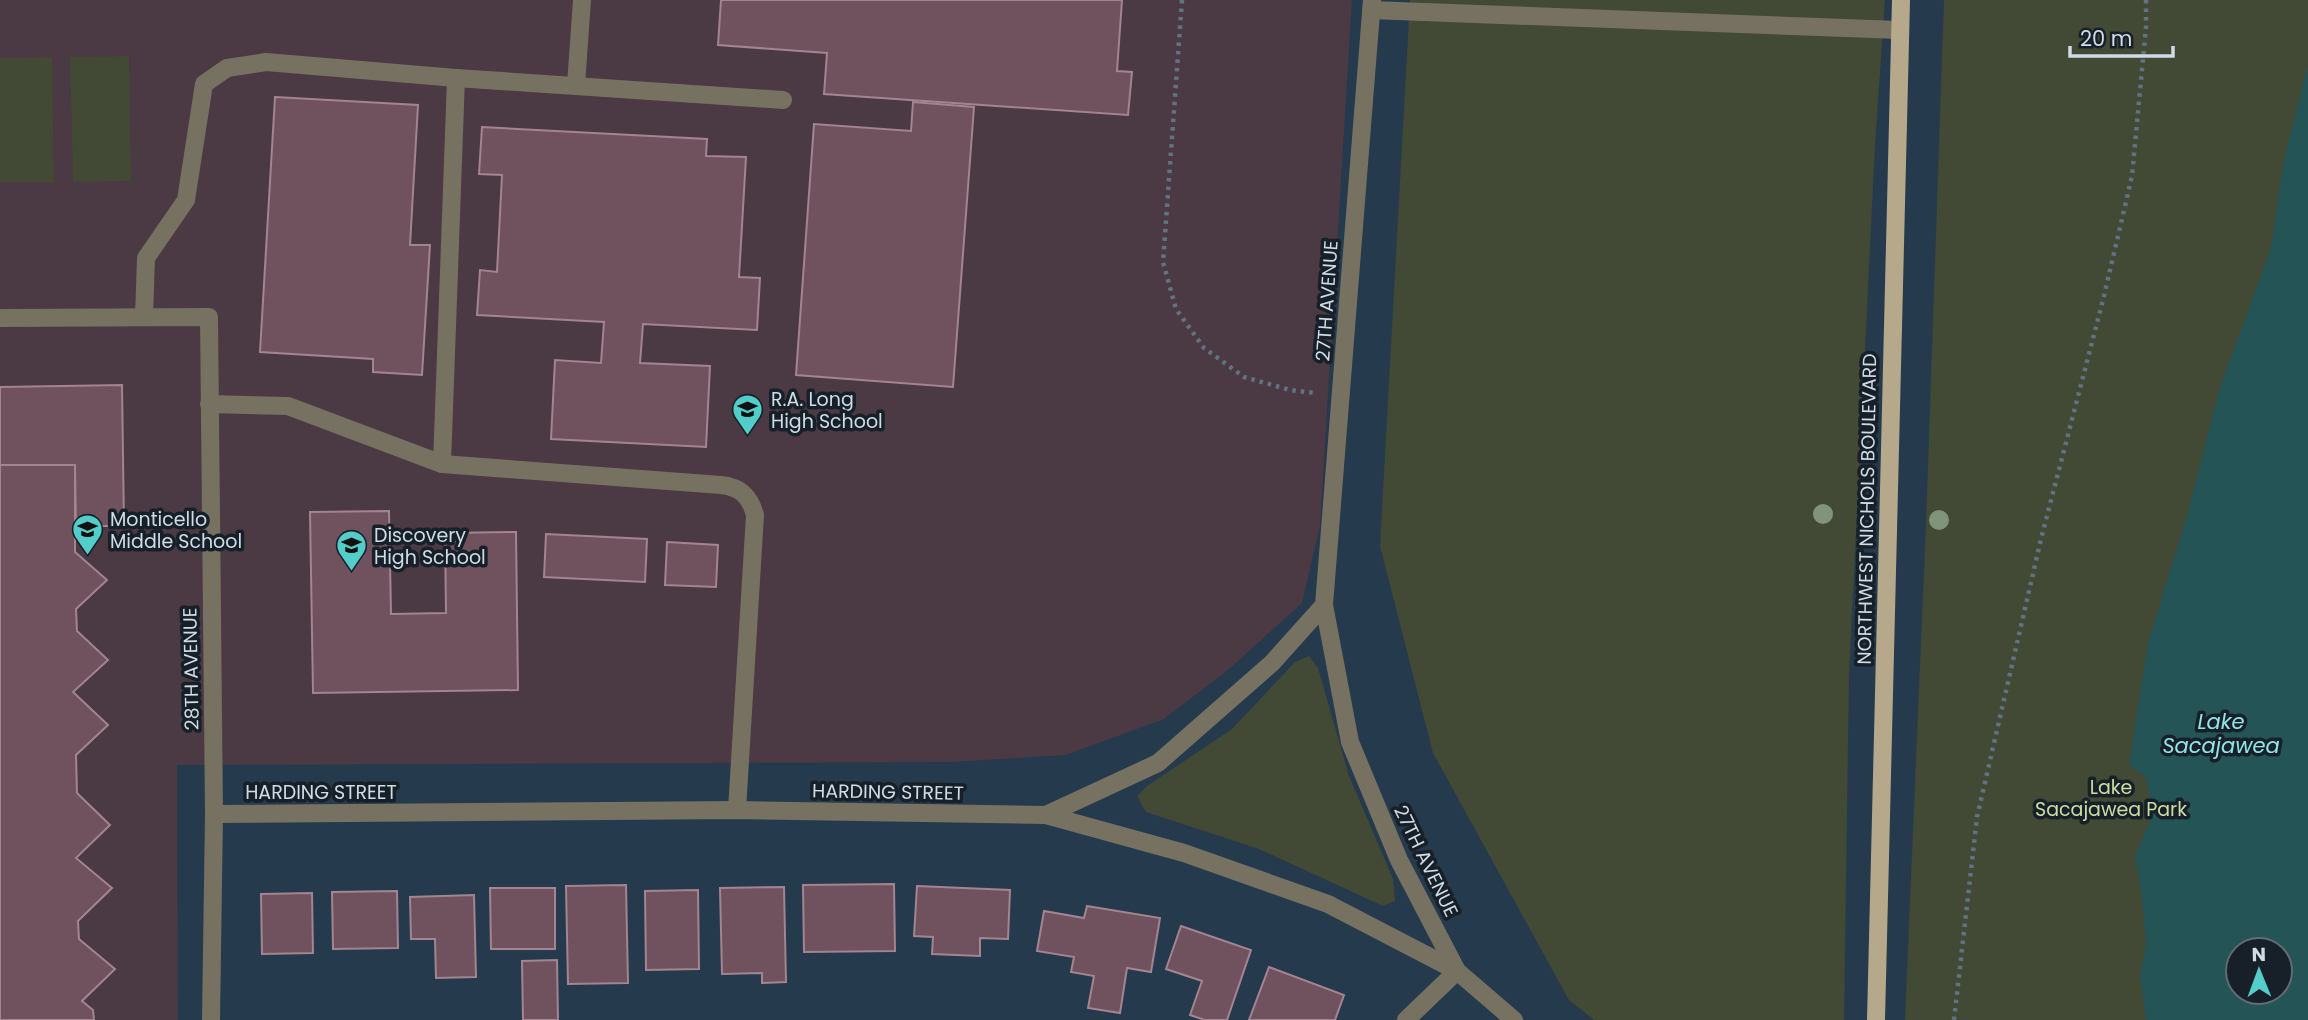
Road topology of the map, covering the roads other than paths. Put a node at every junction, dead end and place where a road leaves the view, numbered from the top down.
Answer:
1 (582, 0) edge
2 (1901, 0) edge
3 (1371, 5) edge
4 (1899, 30) junction
5 (456, 78) junction
6 (576, 85) junction
7 (783, 100) dead end
8 (144, 317) junction
9 (0, 318) edge
10 (209, 404) junction
11 (442, 464) junction
12 (1324, 605) junction
13 (737, 810) junction
14 (214, 814) junction
15 (1046, 815) junction
16 (1457, 971) junction
17 (211, 1020) edge
18 (1406, 1020) edge
19 (1514, 1020) edge
20 (1876, 1020) edge

1 - 6 street
2 - 4 main road, NORTHWEST NICHOLS BOULEVARD
3 - 4 street
3 - 12 street, 27TH AVENUE
4 - 20 main road, NORTHWEST NICHOLS BOULEVARD
5 - 6 street
5 - 8 street
5 - 11 street
6 - 7 street
8 - 9 street
8 - 10 street, 28TH AVENUE
10 - 11 street
10 - 14 street, 28TH AVENUE
11 - 13 street
12 - 15 street
12 - 16 street, 27TH AVENUE
13 - 14 street, HARDING STREET
13 - 15 street, HARDING STREET
14 - 17 street, 28TH AVENUE
15 - 16 street, HARDING STREET
16 - 18 street
16 - 19 street, HARDING STREET

